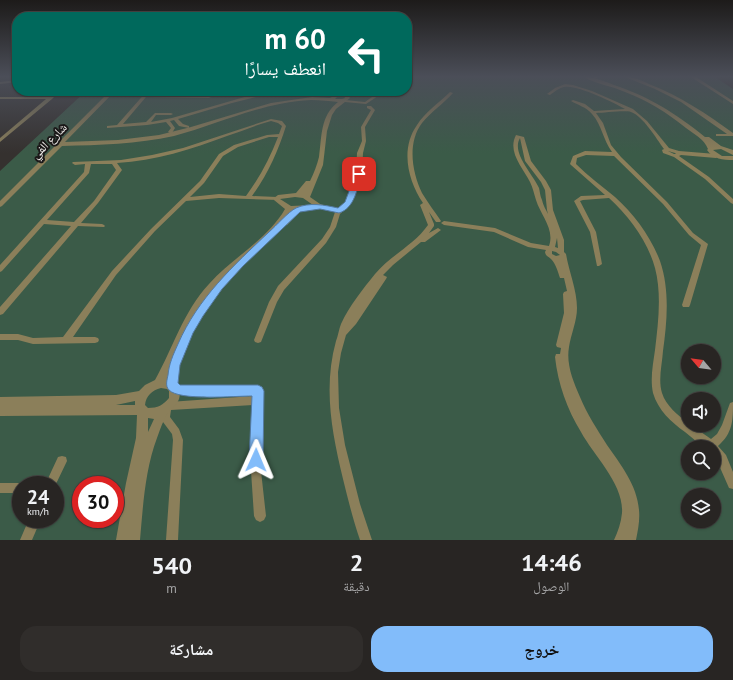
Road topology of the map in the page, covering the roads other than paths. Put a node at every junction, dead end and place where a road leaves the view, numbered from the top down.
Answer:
1 (45, 102) edge
2 (45, 102) edge
3 (102, 102) edge
4 (139, 102) edge
5 (204, 102) edge
6 (214, 102) edge
7 (277, 102) edge
8 (289, 102) edge
9 (333, 102) edge
10 (340, 102) edge
11 (362, 102) edge
12 (441, 102) edge
13 (576, 102) edge
14 (615, 102) edge
15 (652, 102) edge
16 (657, 102) edge
17 (685, 102) edge
18 (208, 103) junction
19 (368, 104) joint
20 (630, 110) junction
21 (593, 112) junction
22 (171, 114) dead end
23 (175, 118) junction
24 (167, 120) junction
25 (147, 124) junction
26 (119, 126) junction
27 (109, 127) dead end
28 (187, 127) junction
29 (170, 132) junction
30 (281, 135) junction
31 (718, 135) dead end
32 (732, 135) edge
33 (0, 136) edge
34 (0, 141) edge
35 (63, 143) junction
36 (719, 148) junction
37 (711, 149) junction
38 (731, 151) edge
39 (615, 154) junction
40 (677, 155) junction
41 (717, 156) junction
42 (733, 158) edge
43 (88, 163) junction
44 (114, 163) junction
45 (75, 164) dead end
46 (733, 164) edge
47 (298, 195) junction
48 (609, 196) junction
49 (307, 197) junction
50 (247, 198) junction
51 (186, 199) junction
52 (277, 199) junction
53 (733, 202) edge
54 (0, 205) edge
55 (320, 206) junction
56 (289, 208) junction
57 (298, 210) junction
58 (339, 211) junction
59 (42, 222) junction
60 (77, 224) junction
61 (102, 226) dead end
62 (437, 226) junction
63 (551, 253) junction
64 (562, 254) junction
65 (599, 264) dead end
66 (0, 269) edge
67 (686, 305) dead end
68 (0, 312) edge
69 (0, 337) edge
70 (66, 340) junction
71 (95, 340) dead end
72 (258, 340) dead end
73 (158, 384) junction
74 (173, 387) junction
75 (143, 395) junction
76 (258, 395) junction
77 (0, 402) edge
78 (733, 406) edge
79 (166, 408) junction
80 (142, 410) junction
81 (0, 411) edge
82 (703, 440) edge
83 (719, 440) edge
84 (721, 458) edge
85 (62, 461) dead end
86 (54, 476) edge
87 (733, 484) edge
88 (0, 488) edge
89 (12, 488) edge
90 (260, 516) dead end
91 (31, 528) edge
92 (26, 540) edge
93 (123, 540) edge
94 (133, 540) edge
95 (172, 540) edge
96 (366, 540) edge
97 (620, 540) edge
98 (630, 540) edge

1 - 33 street
2 - 34 street
3 - 35 street, شارع الفي
4 - 26 street
5 - 18 street
6 - 18 street
7 - 28 street
8 - 35 street
9 - 47 street
10 - 49 street
11 - 19 street
12 - 62 street
13 - 21 street
14 - 20 street
15 - 37 street
16 - 36 street
17 - 32 street
18 - 23 street
19 - 58 street
20 - 21 street
20 - 40 street
21 - 39 street
22 - 25 street
23 - 24 street
23 - 28 street
24 - 25 street
24 - 29 street
25 - 26 street
26 - 27 street
28 - 29 street
29 - 35 street
30 - 44 street
30 - 50 street
30 - 51 street
31 - 32 street
35 - 54 street, شارع الفي
36 - 37 street
36 - 38 street
37 - 41 street
39 - 48 street
39 - 67 street
40 - 41 street
40 - 53 street
41 - 42 street
41 - 46 street
43 - 44 street
43 - 45 street
43 - 59 street
44 - 60 street
47 - 49 street
47 - 52 street
48 - 65 street
48 - 82 street
49 - 55 street
50 - 51 street
50 - 52 street
51 - 70 street
52 - 56 street
55 - 57 street
55 - 58 street
56 - 57 street
56 - 73 street
57 - 74 street
58 - 72 street
59 - 60 street
59 - 66 street
60 - 61 street
60 - 68 street
62 - 63 street
62 - 96 street
63 - 64 street
63 - 64 street
63 - 97 street
64 - 98 street
69 - 70 street
70 - 71 street
73 - 74 street
73 - 75 street
74 - 76 street
74 - 79 street
75 - 77 street
75 - 80 street
76 - 79 street
76 - 90 street
78 - 83 street
79 - 80 street
79 - 94 street
79 - 95 street
80 - 81 street
80 - 93 street
84 - 87 street
85 - 86 street
88 - 89 street
91 - 92 street

